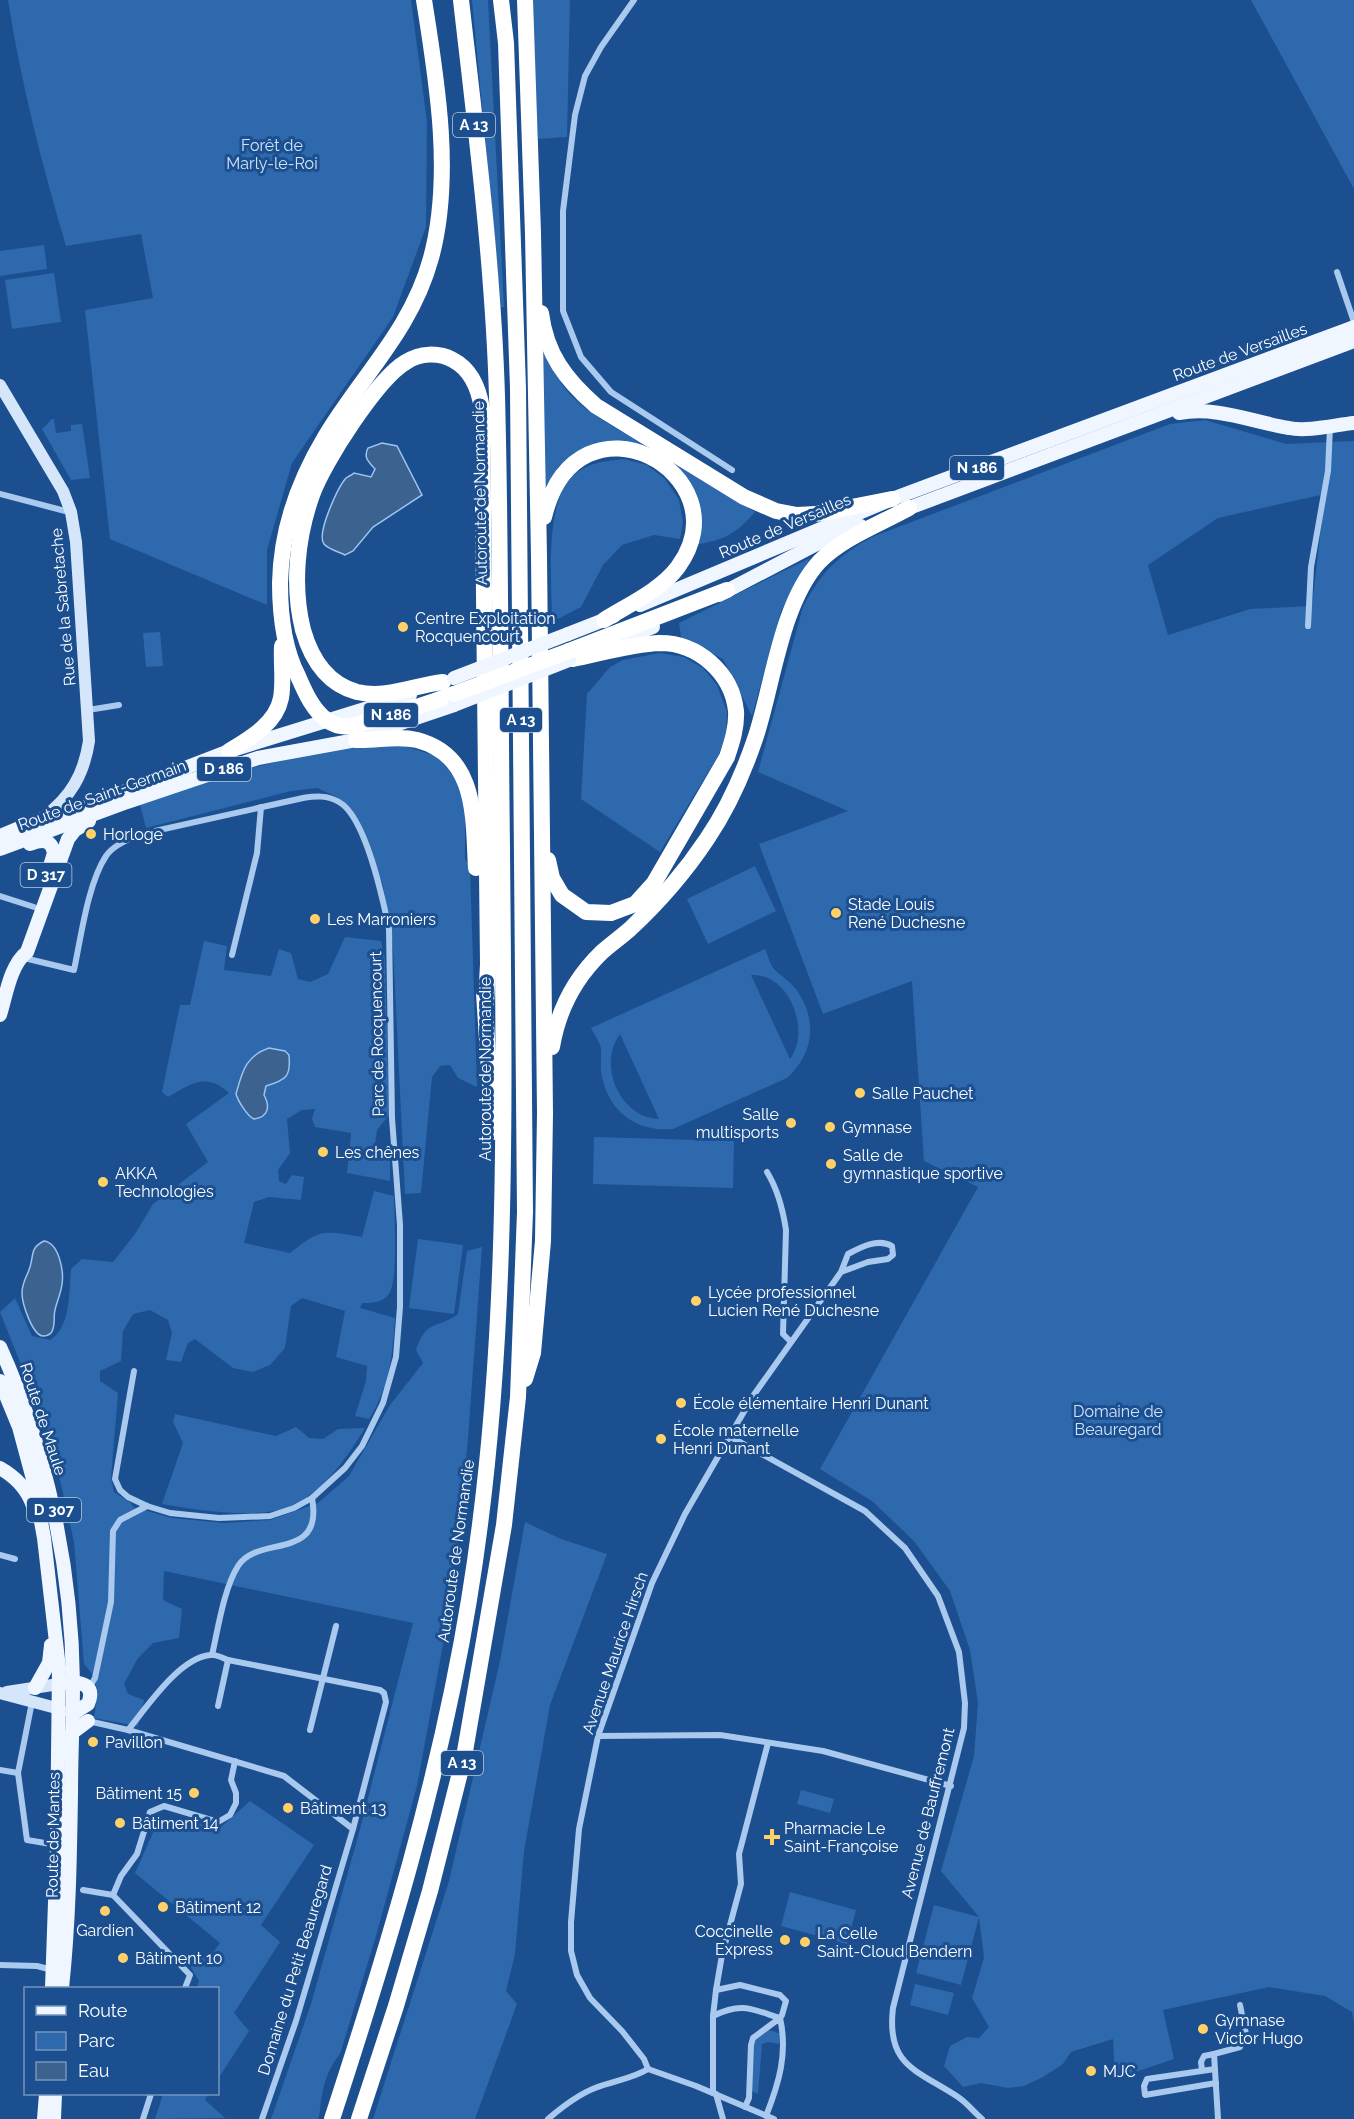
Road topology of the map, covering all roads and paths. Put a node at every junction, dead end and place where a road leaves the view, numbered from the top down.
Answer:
1 (424, 0) edge
2 (461, 0) edge
3 (501, 0) edge
4 (506, 0) edge
5 (525, 0) edge
6 (634, 0) edge
7 (506, 44) junction
8 (533, 233) junction
9 (1337, 272) dead end
10 (1347, 301) junction
11 (1354, 306) edge
12 (1354, 322) edge
13 (1354, 327) edge
14 (1354, 340) edge
15 (0, 385) edge
16 (1145, 420) junction
17 (1354, 423) edge
18 (1330, 426) junction
19 (732, 470) dead end
20 (0, 494) edge
21 (892, 499) junction
22 (909, 508) junction
23 (71, 512) junction
24 (539, 557) junction
25 (727, 590) joint
26 (604, 620) junction
27 (1308, 626) dead end
28 (283, 627) junction
29 (570, 651) junction
30 (451, 690) junction
31 (119, 705) dead end
32 (88, 710) junction
33 (327, 720) junction
34 (356, 740) junction
35 (229, 751) junction
36 (261, 807) junction
37 (96, 814) junction
38 (541, 818) junction
39 (41, 819) junction
40 (0, 836) edge
41 (0, 849) edge
42 (0, 856) edge
43 (0, 896) edge
44 (34, 907) junction
45 (232, 955) dead end
46 (20, 957) junction
47 (9, 986) junction
48 (0, 1000) edge
49 (486, 1003) junction
50 (0, 1015) edge
51 (545, 1113) junction
52 (503, 1170) junction
53 (767, 1172) dead end
54 (841, 1272) junction
55 (790, 1342) junction
56 (0, 1347) edge
57 (134, 1371) dead end
58 (0, 1381) edge
59 (518, 1397) junction
60 (729, 1436) junction
61 (0, 1468) edge
62 (312, 1498) junction
63 (147, 1506) junction
64 (44, 1538) junction
65 (0, 1555) edge
66 (15, 1559) dead end
67 (54, 1624) junction
68 (336, 1626) dead end
69 (212, 1654) junction
70 (228, 1660) junction
71 (323, 1678) junction
72 (66, 1683) junction
73 (88, 1689) junction
74 (0, 1693) edge
75 (34, 1695) junction
76 (218, 1706) dead end
77 (66, 1711) junction
78 (88, 1721) junction
79 (128, 1730) junction
80 (310, 1730) dead end
81 (72, 1733) junction
82 (598, 1736) junction
83 (768, 1743) junction
84 (235, 1761) junction
85 (0, 1770) edge
86 (18, 1773) junction
87 (951, 1786) junction
88 (353, 1829) junction
89 (57, 1845) junction
90 (83, 1890) dead end
91 (113, 1895) junction
92 (0, 1965) edge
93 (53, 1970) junction
94 (52, 1987) edge
95 (62, 1987) edge
96 (187, 1987) edge
97 (716, 1990) junction
98 (1240, 2005) dead end
99 (713, 2016) junction
100 (780, 2018) junction
101 (1214, 2054) junction
102 (648, 2069) junction
103 (1215, 2069) junction
104 (1202, 2070) junction
105 (1216, 2083) junction
106 (714, 2094) junction
107 (46, 2095) edge
108 (56, 2095) edge
109 (151, 2095) edge
110 (745, 2107) junction
111 (766, 2116) junction
112 (44, 2119) edge
113 (54, 2119) edge
114 (143, 2119) edge
115 (262, 2119) edge
116 (332, 2119) edge
117 (359, 2119) edge
118 (548, 2119) edge
119 (723, 2119) edge
120 (774, 2119) edge
121 (982, 2119) edge
122 (1218, 2119) edge

1 - 28 highway
2 - 52 highway, Autoroute de Normandie / A 13
3 - 7 highway, A 13
4 - 7 highway
5 - 8 highway
6 - 19 street
7 - 59 highway, A 13
8 - 21 highway
8 - 24 highway
9 - 10 street
10 - 11 street
10 - 12 street
13 - 21 main road, Route de Versailles / N 186
14 - 16 main road, Route de Versailles / N 186
15 - 23 street, Rue de la Sabretache
16 - 18 main road
16 - 22 main road, Route de Versailles / N 186
17 - 18 main road
18 - 27 street
20 - 23 street
21 - 26 main road, Route de Versailles / N 186
22 - 25 main road, Route de Versailles / N 186
22 - 51 highway
23 - 32 street, Rue de la Sabretache
24 - 26 highway
24 - 38 highway
25 - 29 highway, N 186
26 - 29 main road, Route de Versailles / N 186
28 - 33 highway
28 - 35 highway
29 - 30 highway, N 186, bridge
29 - 38 highway
30 - 33 highway, N 186
30 - 34 main road, N 186
30 - 49 highway
31 - 32 street
32 - 39 street, Rue de la Sabretache
33 - 35 main road, N 186
34 - 37 main road, Route de Saint-Germain / D 186
34 - 49 highway
35 - 39 main road, Route de Saint-Germain / D 186
36 - 45 street
36 - 46 street, Parc de Rocquencourt
36 - 62 street, Parc de Rocquencourt
37 - 41 main road, Route de Saint-Germain / D 186
37 - 46 main road, D 186
38 - 51 highway
39 - 40 main road, Route de Saint-Germain / D 186
42 - 44 main road, D 317
43 - 44 street
44 - 46 main road, D 317
46 - 47 main road, D 317
47 - 48 main road
47 - 50 main road, D 317
49 - 52 highway
51 - 59 highway
52 - 116 highway, Autoroute de Normandie / A 13
53 - 55 street
54 - 54 street, Avenue Maurice Hirsch
54 - 55 street, Avenue Maurice Hirsch
55 - 60 street, Avenue Maurice Hirsch
56 - 72 main road, Route de Maule / D 307
57 - 63 street, Parc de Rocquencourt
58 - 64 main road, Route de Maule / D 307
59 - 117 highway, A 13
60 - 82 street, Avenue Maurice Hirsch
60 - 87 street, Avenue de Bauffremont
61 - 64 main road
62 - 63 street, Parc de Rocquencourt
62 - 69 street
63 - 73 street
64 - 67 main road, Route de Maule / D 307
65 - 66 street
67 - 72 main road, Route de Maule / D 307
67 - 75 main road
68 - 71 street
69 - 70 street, Domaine du Petit Beauregard
69 - 79 street
70 - 71 street, Domaine du Petit Beauregard
70 - 76 street
71 - 80 street
71 - 88 street, Domaine du Petit Beauregard
72 - 73 main road
72 - 75 street
72 - 77 main road, Route de Mantes / D 307
73 - 77 main road
74 - 75 street
75 - 77 street
75 - 86 street
77 - 78 street
77 - 81 main road, Route de Mantes / D 307
77 - 89 main road, Route de Mantes / D 307
78 - 79 street
78 - 81 main road
79 - 84 street
81 - 95 main road, Route de Mantes / D 307
82 - 83 street
82 - 102 street, Avenue Maurice Hirsch
83 - 87 street
83 - 97 street
84 - 88 street
84 - 91 street
85 - 86 street
86 - 89 street
87 - 121 street, Avenue de Bauffremont
88 - 115 street, Domaine du Petit Beauregard
89 - 93 main road, Route de Mantes / D 307
90 - 91 street
91 - 96 street
92 - 93 street
93 - 94 main road, Route de Mantes / D 307
97 - 99 street
97 - 100 street
98 - 101 street
99 - 100 street
99 - 106 street
100 - 110 street
100 - 111 street
101 - 103 street
101 - 104 street
102 - 106 street
102 - 118 street
103 - 104 street
103 - 105 street
104 - 105 street
105 - 122 street
106 - 110 street
106 - 119 street
107 - 112 main road
108 - 113 main road
109 - 114 street
110 - 111 street
111 - 120 street

